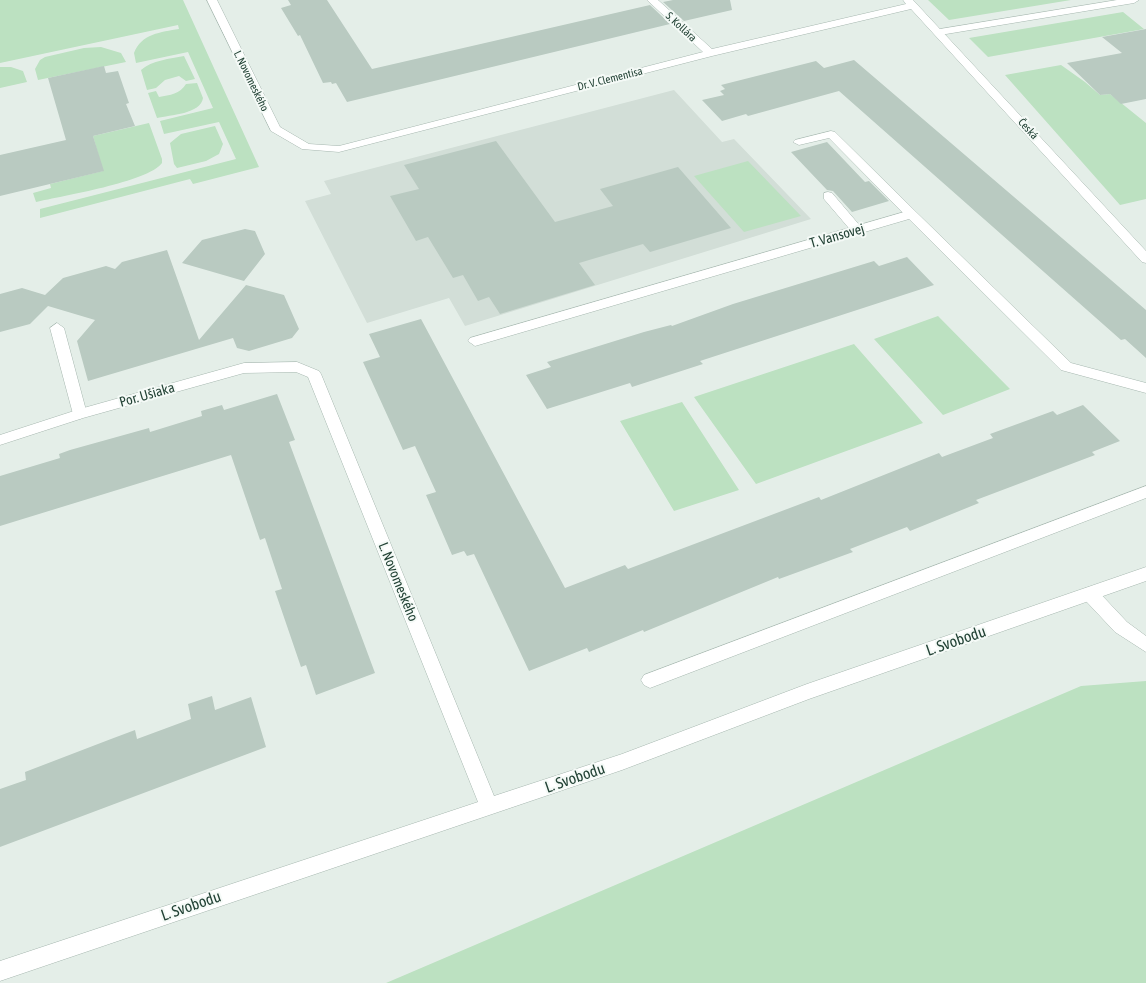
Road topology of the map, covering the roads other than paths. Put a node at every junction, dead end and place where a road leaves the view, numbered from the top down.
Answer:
1 (212, 0) edge
2 (652, 0) edge
3 (1134, 0) edge
4 (911, 2) edge
5 (940, 32) junction
6 (710, 53) junction
7 (799, 142) dead end
8 (306, 148) joint
9 (828, 196) dead end
10 (911, 214) junction
11 (857, 230) junction
12 (1146, 258) edge
13 (57, 328) dead end
14 (475, 341) dead end
15 (297, 367) joint
16 (1146, 388) edge
17 (80, 414) junction
18 (0, 440) edge
19 (1146, 492) edge
20 (1146, 574) edge
21 (1090, 594) junction
22 (1146, 645) edge
23 (650, 680) dead end
24 (489, 807) junction
25 (0, 971) edge

1 - 8 street, L. Novomeského
2 - 6 street, S. Kollára
3 - 5 street
4 - 5 street, Česká
4 - 6 street, Dr. V. Clementisa
5 - 12 street, Česká
6 - 8 street, Dr. V. Clementisa
7 - 10 street
9 - 11 street
10 - 11 street, T. Vansovej
10 - 16 street
11 - 14 street, T. Vansovej
13 - 17 street
15 - 17 street, Por. Ušiaka
15 - 24 street, L. Novomeského
17 - 18 street, Por. Ušiaka
19 - 23 street
20 - 21 street, L. Svobodu
21 - 22 street
21 - 24 street, L. Svobodu
24 - 25 street, L. Svobodu

